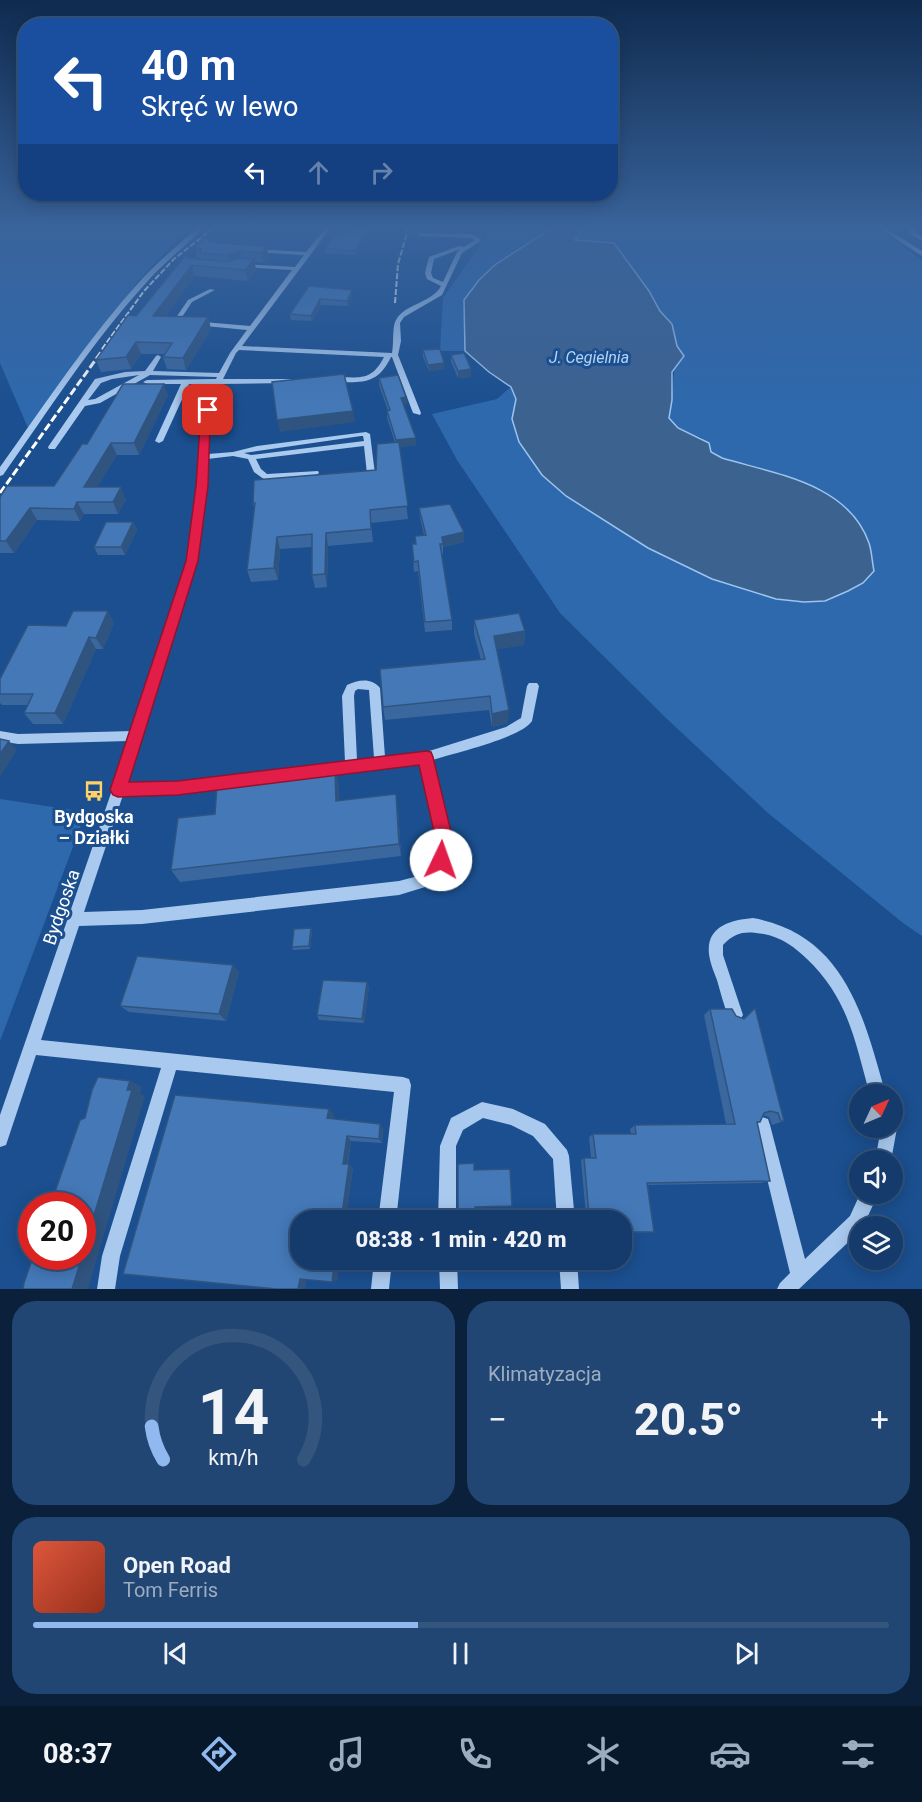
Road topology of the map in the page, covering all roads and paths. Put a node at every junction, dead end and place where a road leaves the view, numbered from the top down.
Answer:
1 (139, 286) edge
2 (283, 286) edge
3 (443, 286) edge
4 (212, 290) dead end
5 (252, 328) junction
6 (237, 348) junction
7 (391, 355) junction
8 (158, 357) dead end
9 (147, 378) junction
10 (219, 379) junction
11 (301, 381) edge
12 (322, 381) edge
13 (186, 382) junction
14 (82, 404) junction
15 (417, 413) dead end
16 (159, 441) dead end
17 (368, 443) junction
18 (52, 447) dead end
19 (233, 453) junction
20 (203, 457) junction
21 (251, 457) junction
22 (0, 472) edge
23 (315, 473) edge
24 (371, 474) edge
25 (533, 686) dead end
26 (0, 736) edge
27 (136, 736) junction
28 (426, 757) junction
29 (380, 764) junction
30 (351, 768) junction
31 (118, 790) junction
32 (74, 919) junction
33 (735, 1015) edge
34 (31, 1047) junction
35 (171, 1061) junction
36 (875, 1084) edge
37 (762, 1125) edge
38 (0, 1139) edge
39 (864, 1204) edge
40 (388, 1210) edge
41 (447, 1210) edge
42 (565, 1210) edge
43 (382, 1270) edge
44 (448, 1270) edge
45 (569, 1270) edge
46 (800, 1276) junction
47 (106, 1289) edge
48 (380, 1289) edge
49 (449, 1289) edge
50 (570, 1289) edge
51 (786, 1289) edge

1 - 22 street
2 - 5 street, Bydgoska
3 - 7 street
4 - 5 street
5 - 6 street, Bydgoska
6 - 7 street
6 - 10 street, Bydgoska
7 - 12 street
7 - 15 street
8 - 9 street
9 - 10 street
9 - 13 street
9 - 14 street
9 - 14 street
10 - 11 street
10 - 13 street
10 - 20 street, Bydgoska
13 - 16 street
14 - 18 street
17 - 19 street
17 - 21 street
17 - 24 street
19 - 20 street
19 - 21 street
20 - 27 street, Bydgoska
21 - 23 street
25 - 28 street
26 - 27 street
27 - 31 street, Bydgoska
28 - 29 street
28 - 32 street
29 - 30 street
29 - 30 street
30 - 31 street
31 - 32 street, Bydgoska
32 - 34 street, Bydgoska
33 - 36 street
34 - 35 street
34 - 38 street, Bydgoska
35 - 40 street
35 - 47 street
37 - 46 street
39 - 46 street
41 - 42 street
43 - 48 street
44 - 49 street
45 - 50 street
46 - 51 street

